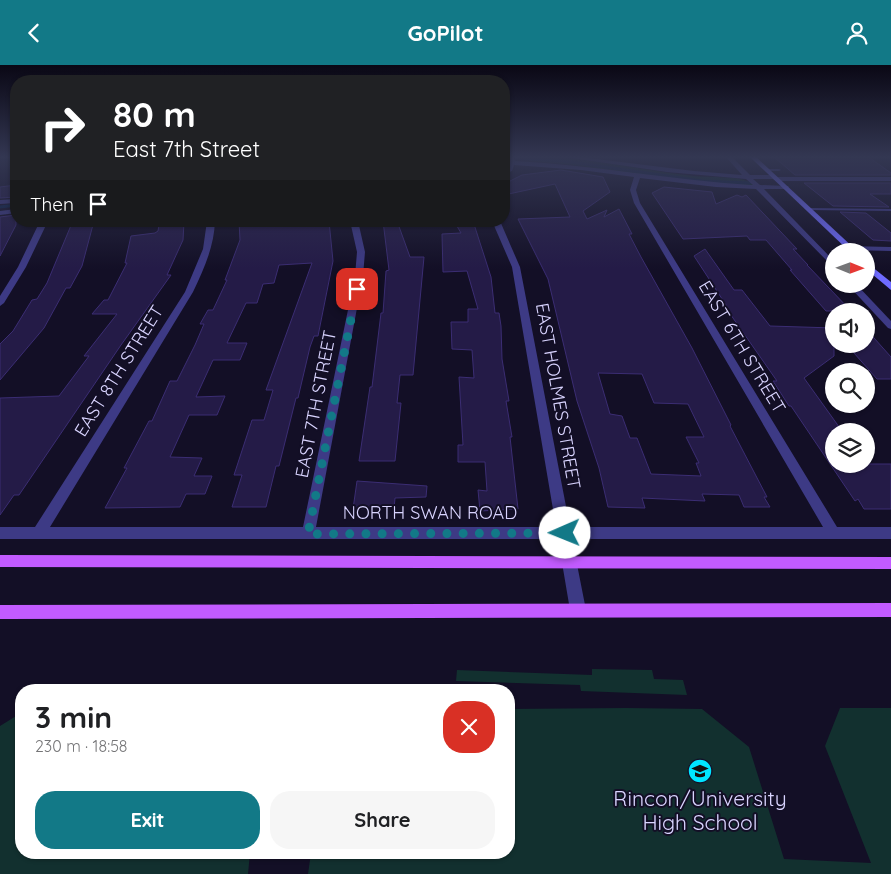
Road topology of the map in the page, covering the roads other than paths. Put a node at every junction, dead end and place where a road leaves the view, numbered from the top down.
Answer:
1 (633, 194) edge
2 (765, 194) edge
3 (793, 194) edge
4 (809, 209) junction
5 (891, 210) edge
6 (41, 227) edge
7 (211, 227) edge
8 (355, 227) edge
9 (499, 227) edge
10 (845, 243) edge
11 (875, 249) edge
12 (891, 249) edge
13 (825, 257) edge
14 (875, 272) edge
15 (891, 287) edge
16 (860, 293) edge
17 (0, 303) edge
18 (891, 325) edge
19 (832, 532) junction
20 (0, 533) edge
21 (39, 533) junction
22 (565, 533) junction
23 (891, 533) edge
24 (308, 534) junction
25 (0, 561) edge
26 (570, 561) junction
27 (891, 563) edge
28 (578, 610) junction
29 (891, 610) edge
30 (0, 612) edge

1 - 19 street, EAST 6TH STREET
2 - 13 street
3 - 4 street
4 - 5 lane
4 - 10 street
6 - 17 street
7 - 21 street, EAST 8TH STREET
8 - 24 street, EAST 7TH STREET
9 - 22 street, EAST HOLMES STREET
11 - 12 street
14 - 15 street
16 - 18 street
19 - 22 street, NORTH SWAN ROAD
19 - 23 street, NORTH SWAN ROAD
20 - 21 street, NORTH SWAN ROAD
21 - 24 street, NORTH SWAN ROAD
22 - 24 street, NORTH SWAN ROAD
22 - 26 street, EAST HOLMES STREET
25 - 26 main road
26 - 27 main road
26 - 28 street, EAST HOLMES STREET
28 - 29 main road
28 - 30 main road

